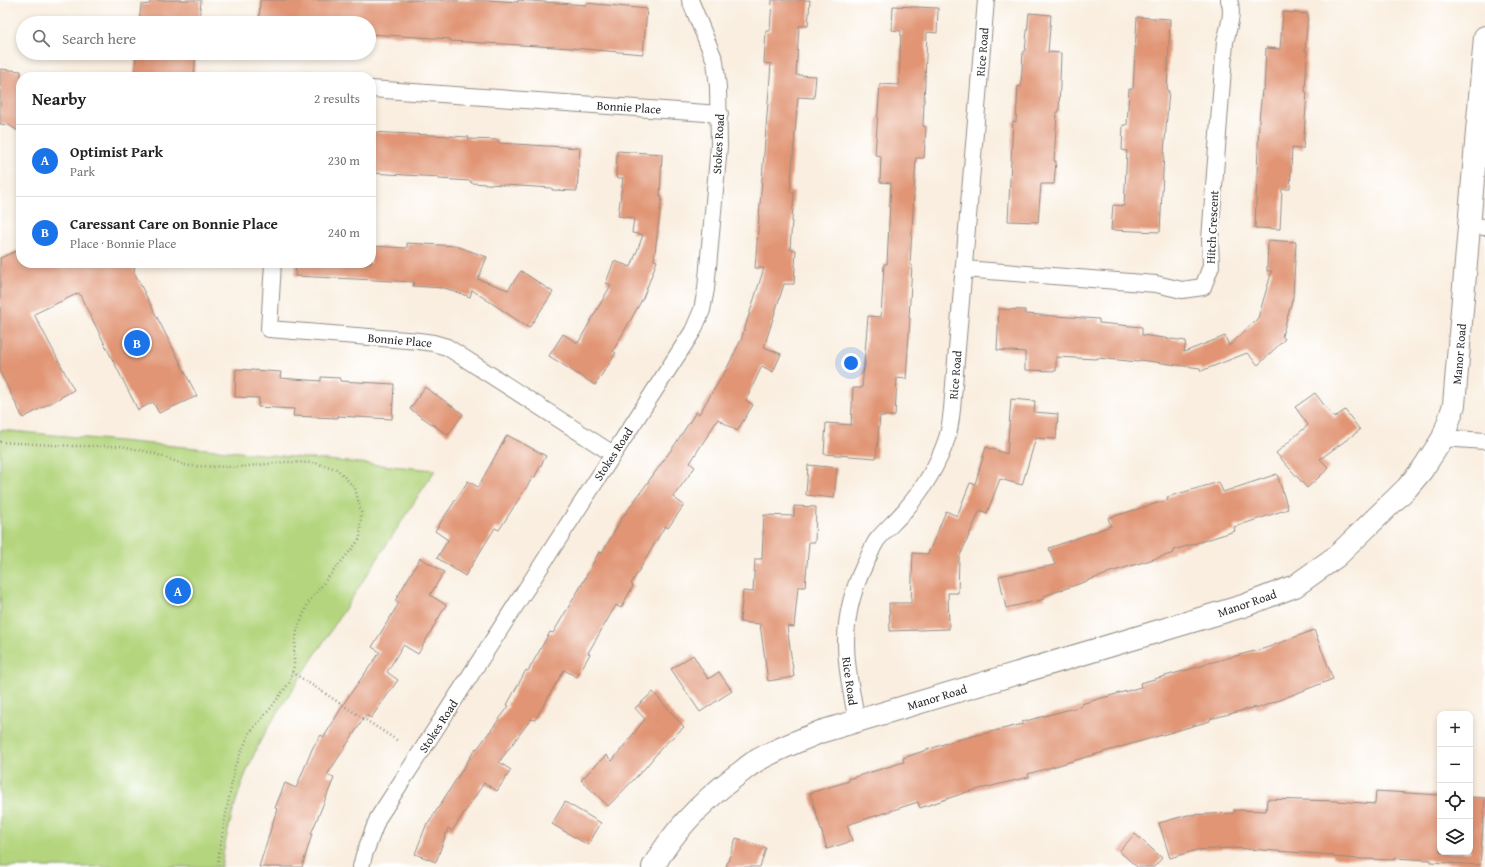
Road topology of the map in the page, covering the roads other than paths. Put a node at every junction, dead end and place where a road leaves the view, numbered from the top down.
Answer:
1 (690, 0) edge
2 (986, 0) edge
3 (1229, 0) edge
4 (1485, 37) edge
5 (376, 89) edge
6 (720, 114) junction
7 (1477, 226) edge
8 (273, 268) edge
9 (964, 269) junction
10 (1443, 438) junction
11 (1485, 441) edge
12 (613, 454) junction
13 (857, 721) junction
14 (361, 867) edge
15 (653, 867) edge

1 - 6 street, Stokes Road
2 - 9 street, Rice Road
3 - 9 street, Hitch Crescent
4 - 7 street, Manor Road
5 - 6 street, Bonnie Place
6 - 12 street, Stokes Road
7 - 10 street, Manor Road
8 - 12 street, Bonnie Place
9 - 13 street, Rice Road
10 - 11 street
10 - 13 street, Manor Road
12 - 14 street, Stokes Road
13 - 15 street, Manor Road

